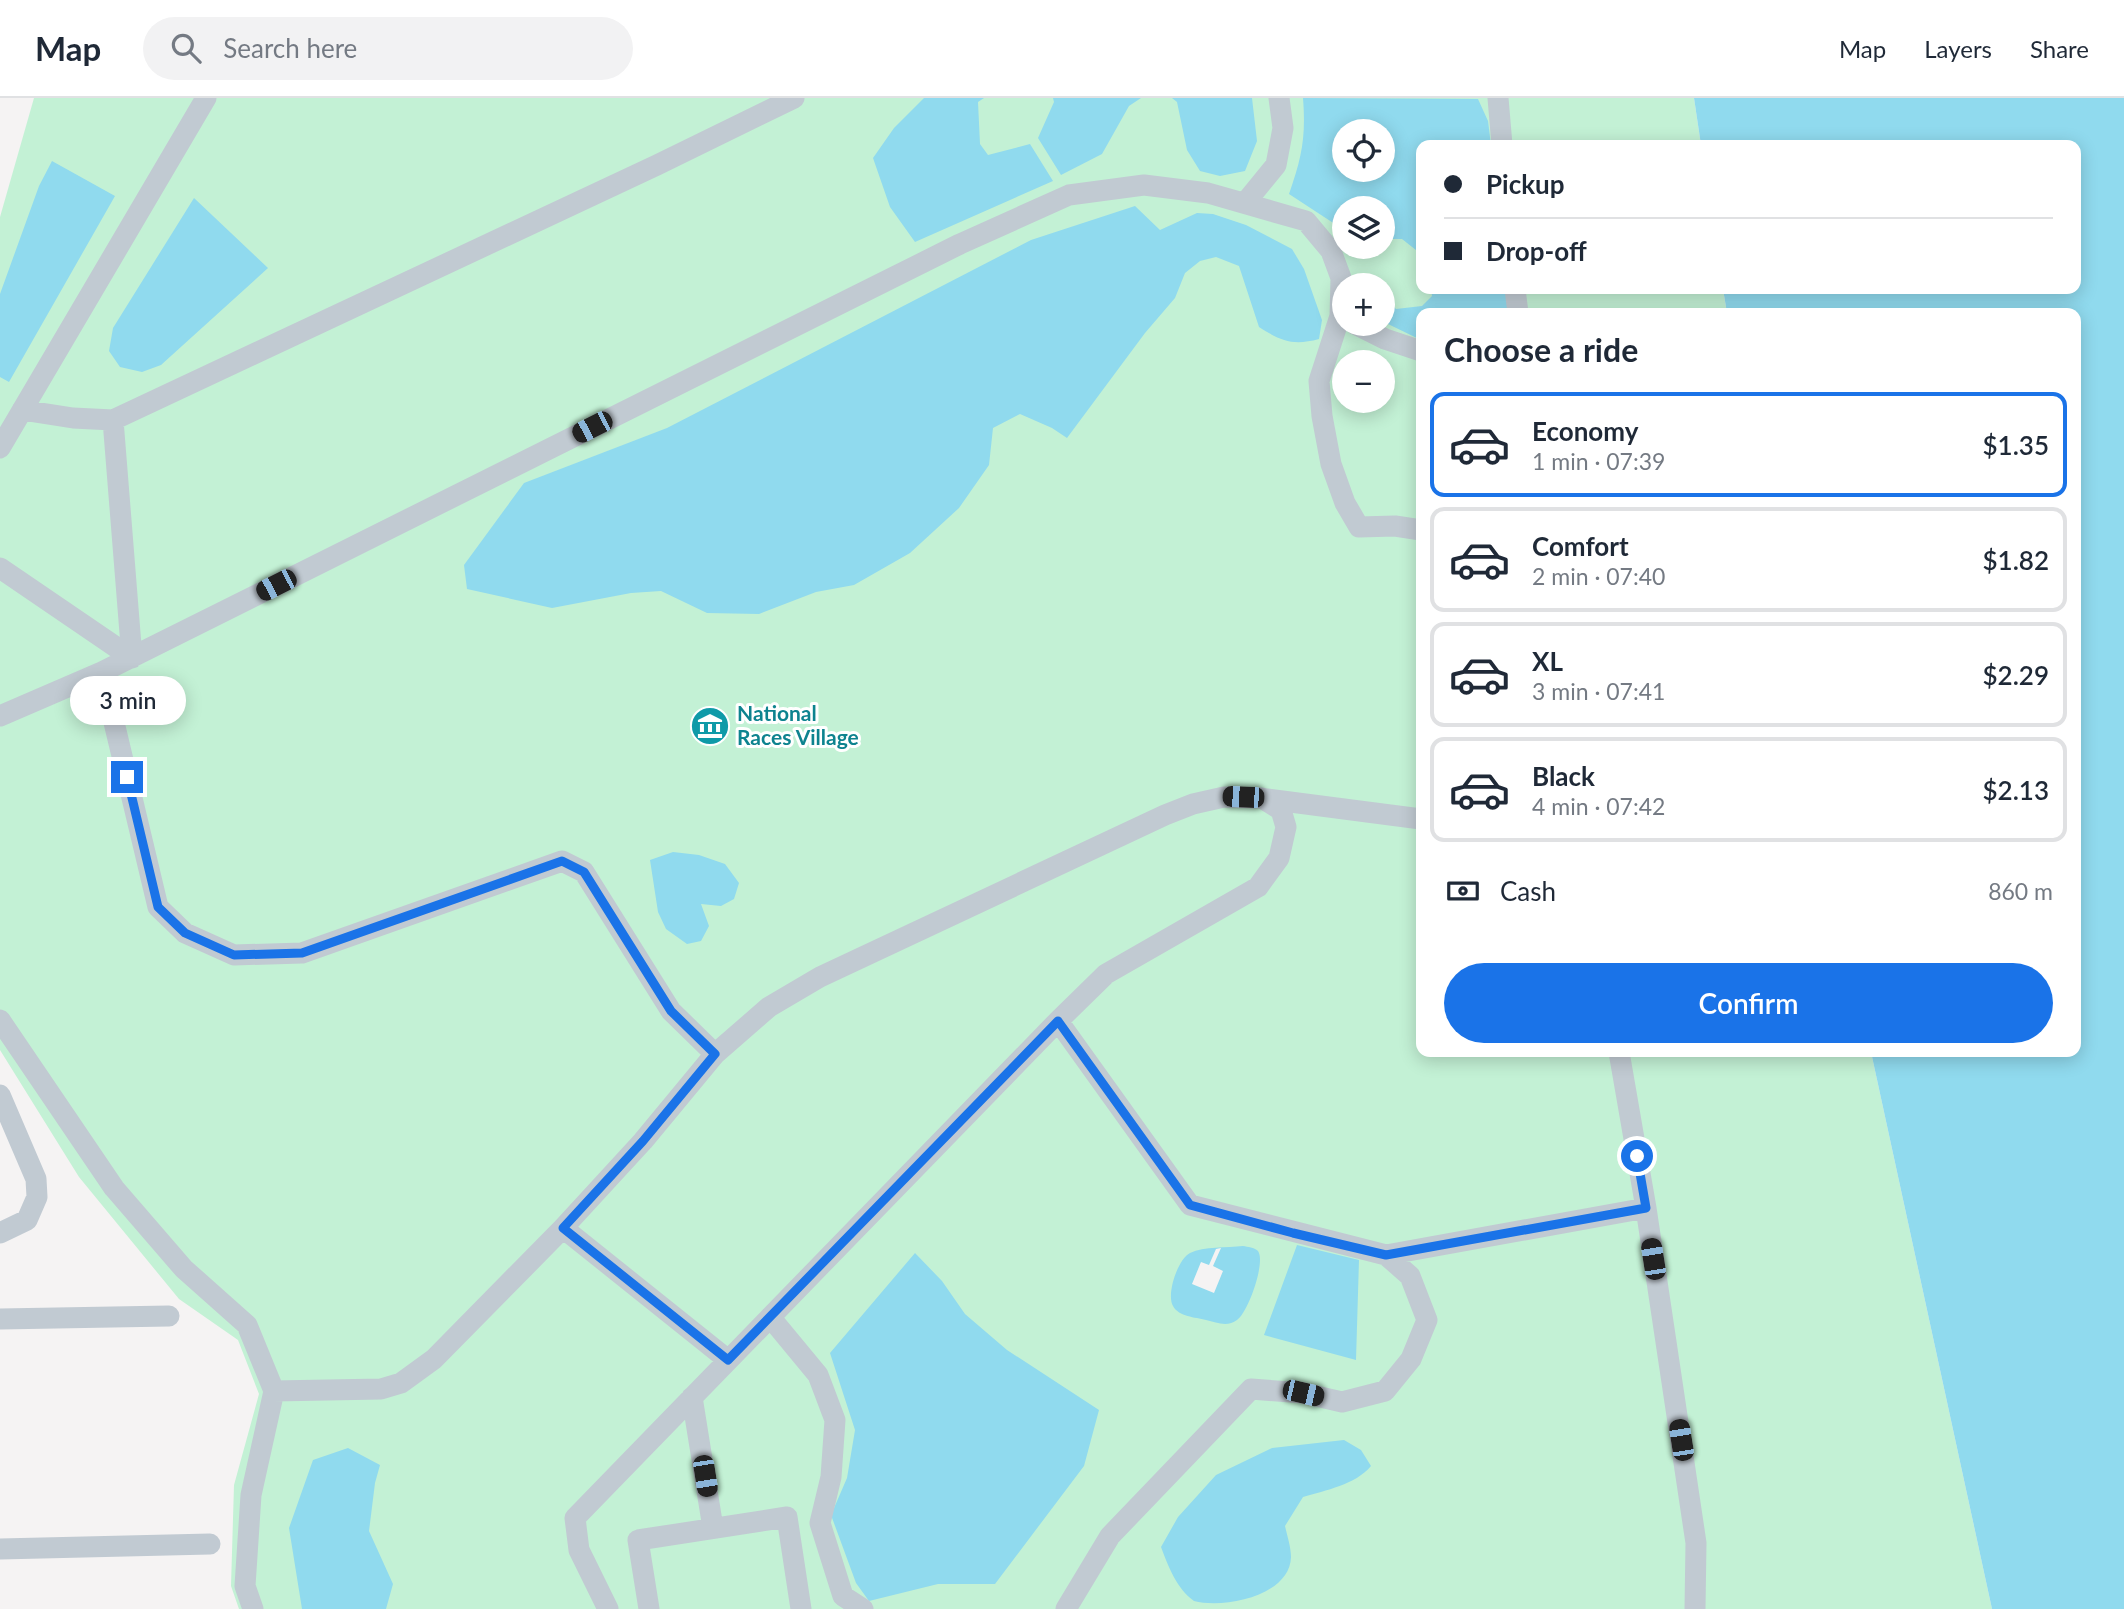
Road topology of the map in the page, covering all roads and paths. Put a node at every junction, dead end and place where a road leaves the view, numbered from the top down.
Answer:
1 (206, 98) edge
2 (794, 98) edge
3 (1279, 98) edge
4 (1498, 98) edge
5 (1502, 140) edge
6 (1245, 203) junction
7 (1339, 273) edge
8 (1339, 336) edge
9 (1379, 336) edge
10 (1416, 349) edge
11 (22, 410) junction
12 (113, 420) junction
13 (0, 448) edge
14 (1416, 529) edge
15 (0, 568) edge
16 (132, 658) junction
17 (102, 673) junction
18 (0, 716) edge
19 (1262, 798) junction
20 (1416, 818) edge
21 (0, 1020) edge
22 (1058, 1021) junction
23 (715, 1054) junction
24 (1620, 1057) edge
25 (6, 1094) edge
26 (1646, 1208) junction
27 (563, 1228) junction
28 (0, 1233) edge
29 (1386, 1255) junction
30 (169, 1316) dead end
31 (770, 1317) junction
32 (0, 1319) edge
33 (728, 1360) junction
34 (274, 1391) junction
35 (692, 1397) junction
36 (713, 1528) junction
37 (210, 1544) dead end
38 (0, 1549) edge
39 (253, 1609) edge
40 (608, 1609) edge
41 (649, 1609) edge
42 (801, 1609) edge
43 (863, 1609) edge
44 (1066, 1609) edge
45 (1695, 1609) edge

1 - 11 street
2 - 12 street
3 - 6 street
4 - 5 street
6 - 7 street
6 - 16 street
8 - 14 street
9 - 10 street
11 - 12 street
11 - 13 street
12 - 16 street
15 - 16 street
16 - 17 street
17 - 18 street
17 - 23 street
19 - 20 street
19 - 22 street
19 - 23 street
21 - 34 street
22 - 29 street
22 - 31 street
23 - 27 street
24 - 26 street
25 - 28 street
26 - 29 street
26 - 45 street
27 - 33 street
27 - 34 street
29 - 44 street
30 - 32 street
31 - 33 street
31 - 43 street
33 - 35 street
34 - 39 street
35 - 36 street
35 - 40 street
36 - 41 street
36 - 42 street
37 - 38 street

